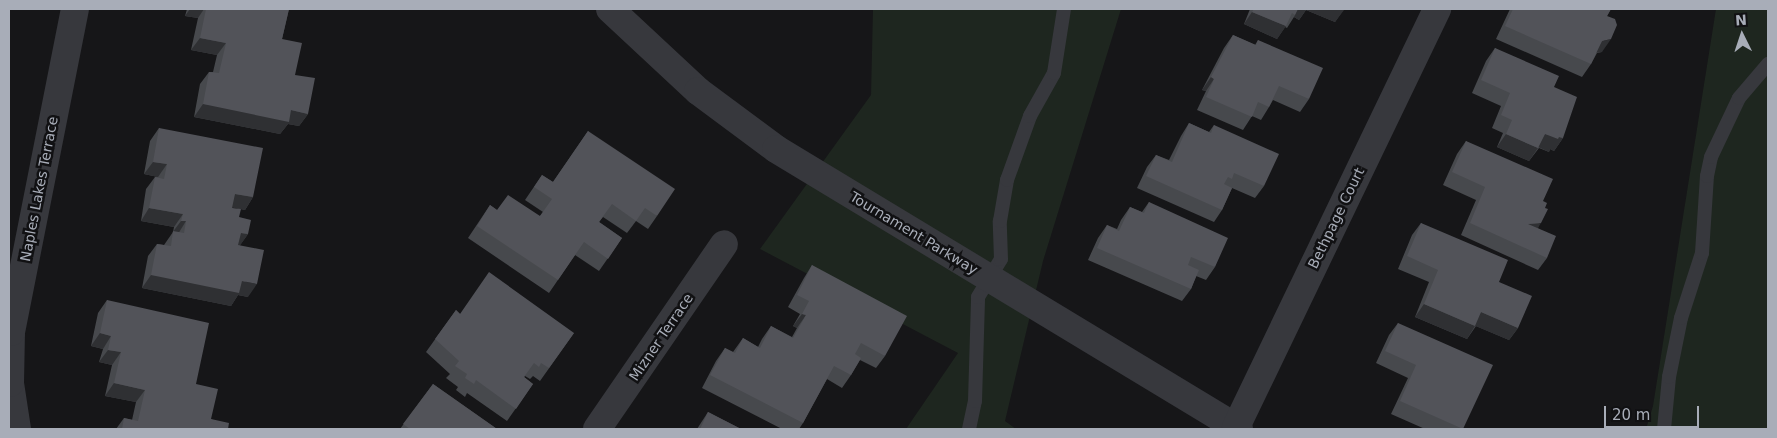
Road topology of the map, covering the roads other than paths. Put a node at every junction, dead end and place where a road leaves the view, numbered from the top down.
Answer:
1 (75, 9) edge
2 (610, 9) edge
3 (1064, 9) edge
4 (1437, 9) edge
5 (1768, 64) edge
6 (724, 244) dead end
7 (989, 278) junction
8 (1237, 428) edge
9 (17, 429) edge
10 (597, 429) edge
11 (969, 429) edge
12 (1664, 429) edge

1 - 9 street, Naples Lakes Terrace
2 - 7 street, Tournament Parkway
3 - 7 lane
4 - 8 street, Bethpage Court
5 - 12 lane
6 - 10 street, Mizner Terrace
7 - 8 street, Tournament Parkway
7 - 11 lane

